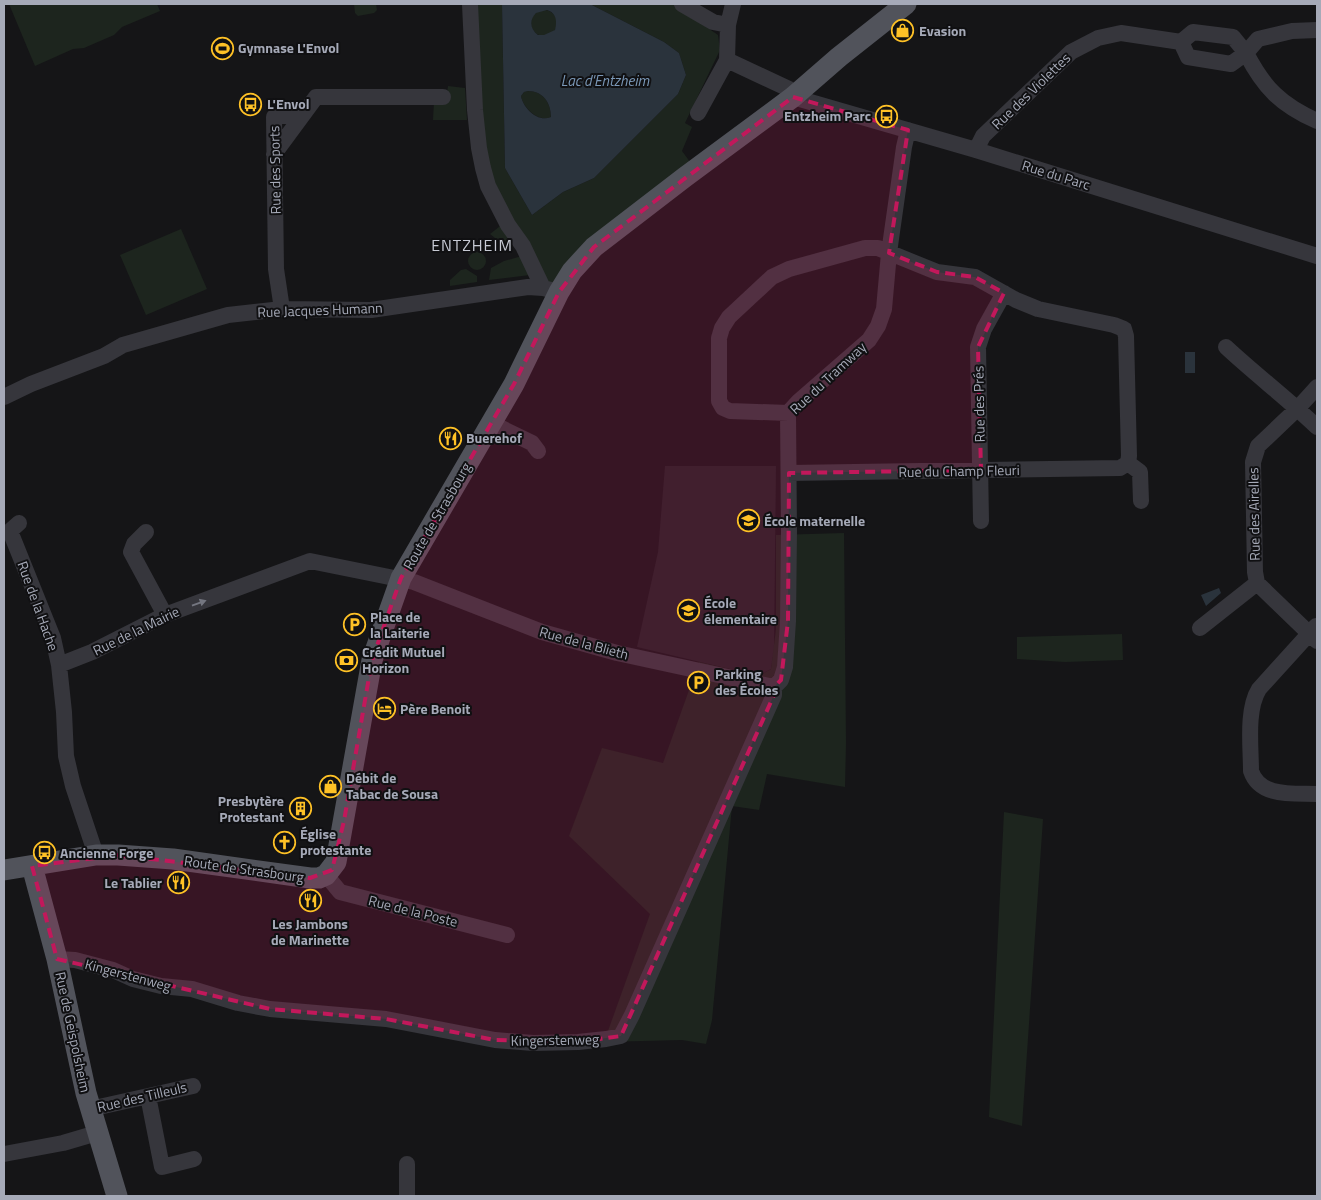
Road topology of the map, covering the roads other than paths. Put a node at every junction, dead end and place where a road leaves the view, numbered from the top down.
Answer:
1 (470, 4) edge
2 (682, 4) edge
3 (733, 4) edge
4 (906, 4) edge
5 (728, 26) junction
6 (1317, 30) edge
7 (1182, 42) junction
8 (1246, 53) junction
9 (727, 60) junction
10 (443, 97) dead end
11 (794, 97) junction
12 (305, 112) junction
13 (698, 113) dead end
14 (1317, 121) edge
15 (908, 130) junction
16 (976, 150) junction
17 (274, 154) junction
18 (889, 252) junction
19 (1317, 256) edge
20 (551, 290) junction
21 (1004, 293) junction
22 (282, 309) junction
23 (1226, 347) dead end
24 (1317, 387) edge
25 (4, 397) edge
26 (1298, 408) junction
27 (788, 414) junction
28 (491, 423) junction
29 (1317, 427) edge
30 (538, 451) dead end
31 (1128, 463) junction
32 (981, 470) junction
33 (789, 473) junction
34 (1141, 501) dead end
35 (981, 521) dead end
36 (19, 523) dead end
37 (146, 532) dead end
38 (401, 578) junction
39 (1257, 583) junction
40 (165, 615) junction
41 (1200, 628) dead end
42 (1315, 633) edge
43 (59, 664) junction
44 (774, 687) junction
45 (1317, 794) edge
46 (96, 855) junction
47 (5, 865) edge
48 (32, 866) junction
49 (326, 875) junction
50 (507, 935) dead end
51 (57, 959) junction
52 (193, 1086) dead end
53 (148, 1096) junction
54 (90, 1109) junction
55 (97, 1133) junction
56 (4, 1154) edge
57 (194, 1159) dead end
58 (407, 1164) dead end
59 (117, 1196) edge
60 (407, 1196) edge

1 - 20 street
2 - 5 street
3 - 5 street
4 - 11 main road, Route de Strasbourg
5 - 9 street
6 - 8 street
7 - 8 street
7 - 8 street
7 - 16 street, Rue des Violettes
8 - 14 street
9 - 11 street
9 - 13 street
10 - 12 street
11 - 15 street, Rue du Parc
11 - 20 main road, Route de Strasbourg
12 - 17 street
12 - 17 street, Rue des Sports
15 - 16 street, Rue du Parc
15 - 18 street, Rue du Tramway
16 - 19 street, Rue du Parc
17 - 22 street, Rue des Sports
18 - 21 street
18 - 27 street, Rue du Tramway
18 - 27 street
20 - 22 street, Rue Jacques Humann
20 - 28 main road, Route de Strasbourg
21 - 31 street
21 - 32 street, Rue des Prés
22 - 25 street, Rue Jacques Humann
23 - 26 street
24 - 26 street, Rue des Airelles
26 - 29 street
26 - 39 street, Rue des Airelles
27 - 33 street, Rue du Tramway
28 - 30 street
28 - 38 main road, Route de Strasbourg
31 - 32 street, Rue du Champ Fleuri
31 - 34 street
32 - 33 street, Rue du Champ Fleuri
32 - 35 street, Rue des Prés
33 - 44 street, Rue du Tramway
36 - 43 street, Rue de la Hache
37 - 40 street
40 -> 38 street, Rue de la Mairie
38 - 44 street, Rue de la Blieth
38 - 49 main road, Route de Strasbourg
39 - 41 street
39 - 42 street
40 - 43 street, Rue de la Mairie
42 - 45 street
43 - 46 street
44 - 51 street, Kingerstenweg
46 - 48 main road, Route de Strasbourg
46 - 49 main road, Route de Strasbourg
47 - 48 main road, Route de Strasbourg
48 - 51 main road, Rue de Geispolsheim
49 - 50 street, Rue de la Poste
51 - 54 main road, Rue de Geispolsheim
52 - 53 street, Rue des Tilleuls
53 - 54 street, Rue des Tilleuls
53 - 57 street
54 - 55 main road, Rue de Geispolsheim
55 - 56 street
55 - 59 main road, Rue de Geispolsheim
58 - 60 street

